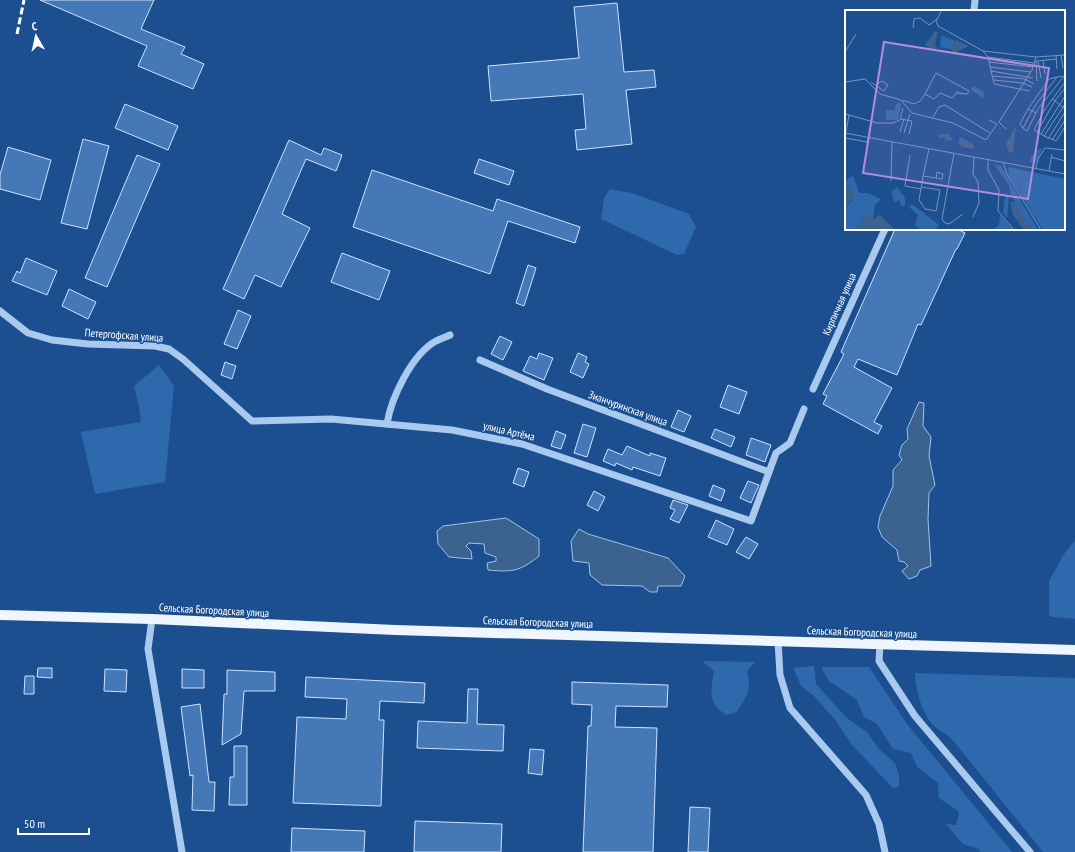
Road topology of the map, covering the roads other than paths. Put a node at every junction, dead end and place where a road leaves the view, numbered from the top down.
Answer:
1 (975, 0) edge
2 (974, 10) edge
3 (885, 230) edge
4 (0, 311) edge
5 (450, 335) dead end
6 (480, 360) dead end
7 (813, 389) dead end
8 (804, 409) dead end
9 (252, 421) joint
10 (387, 424) junction
11 (769, 472) junction
12 (0, 615) edge
13 (152, 619) junction
14 (778, 641) junction
15 (880, 645) junction
16 (1075, 650) edge
17 (182, 852) edge
18 (885, 852) edge
19 (1030, 852) edge

1 - 2 street
3 - 7 street, Кирпичная улица
4 - 9 street, Петергофская улица
5 - 10 street
6 - 11 street, Зианчуринская улица
8 - 11 street
9 - 10 street, улица Артёма
10 - 11 street, улица Артёма
12 - 13 main road, Сельская Богородская улица
13 - 14 main road, Сельская Богородская улица
13 - 17 street
14 - 15 main road, Сельская Богородская улица
14 - 18 street
15 - 16 main road, Сельская Богородская улица
15 - 19 street

